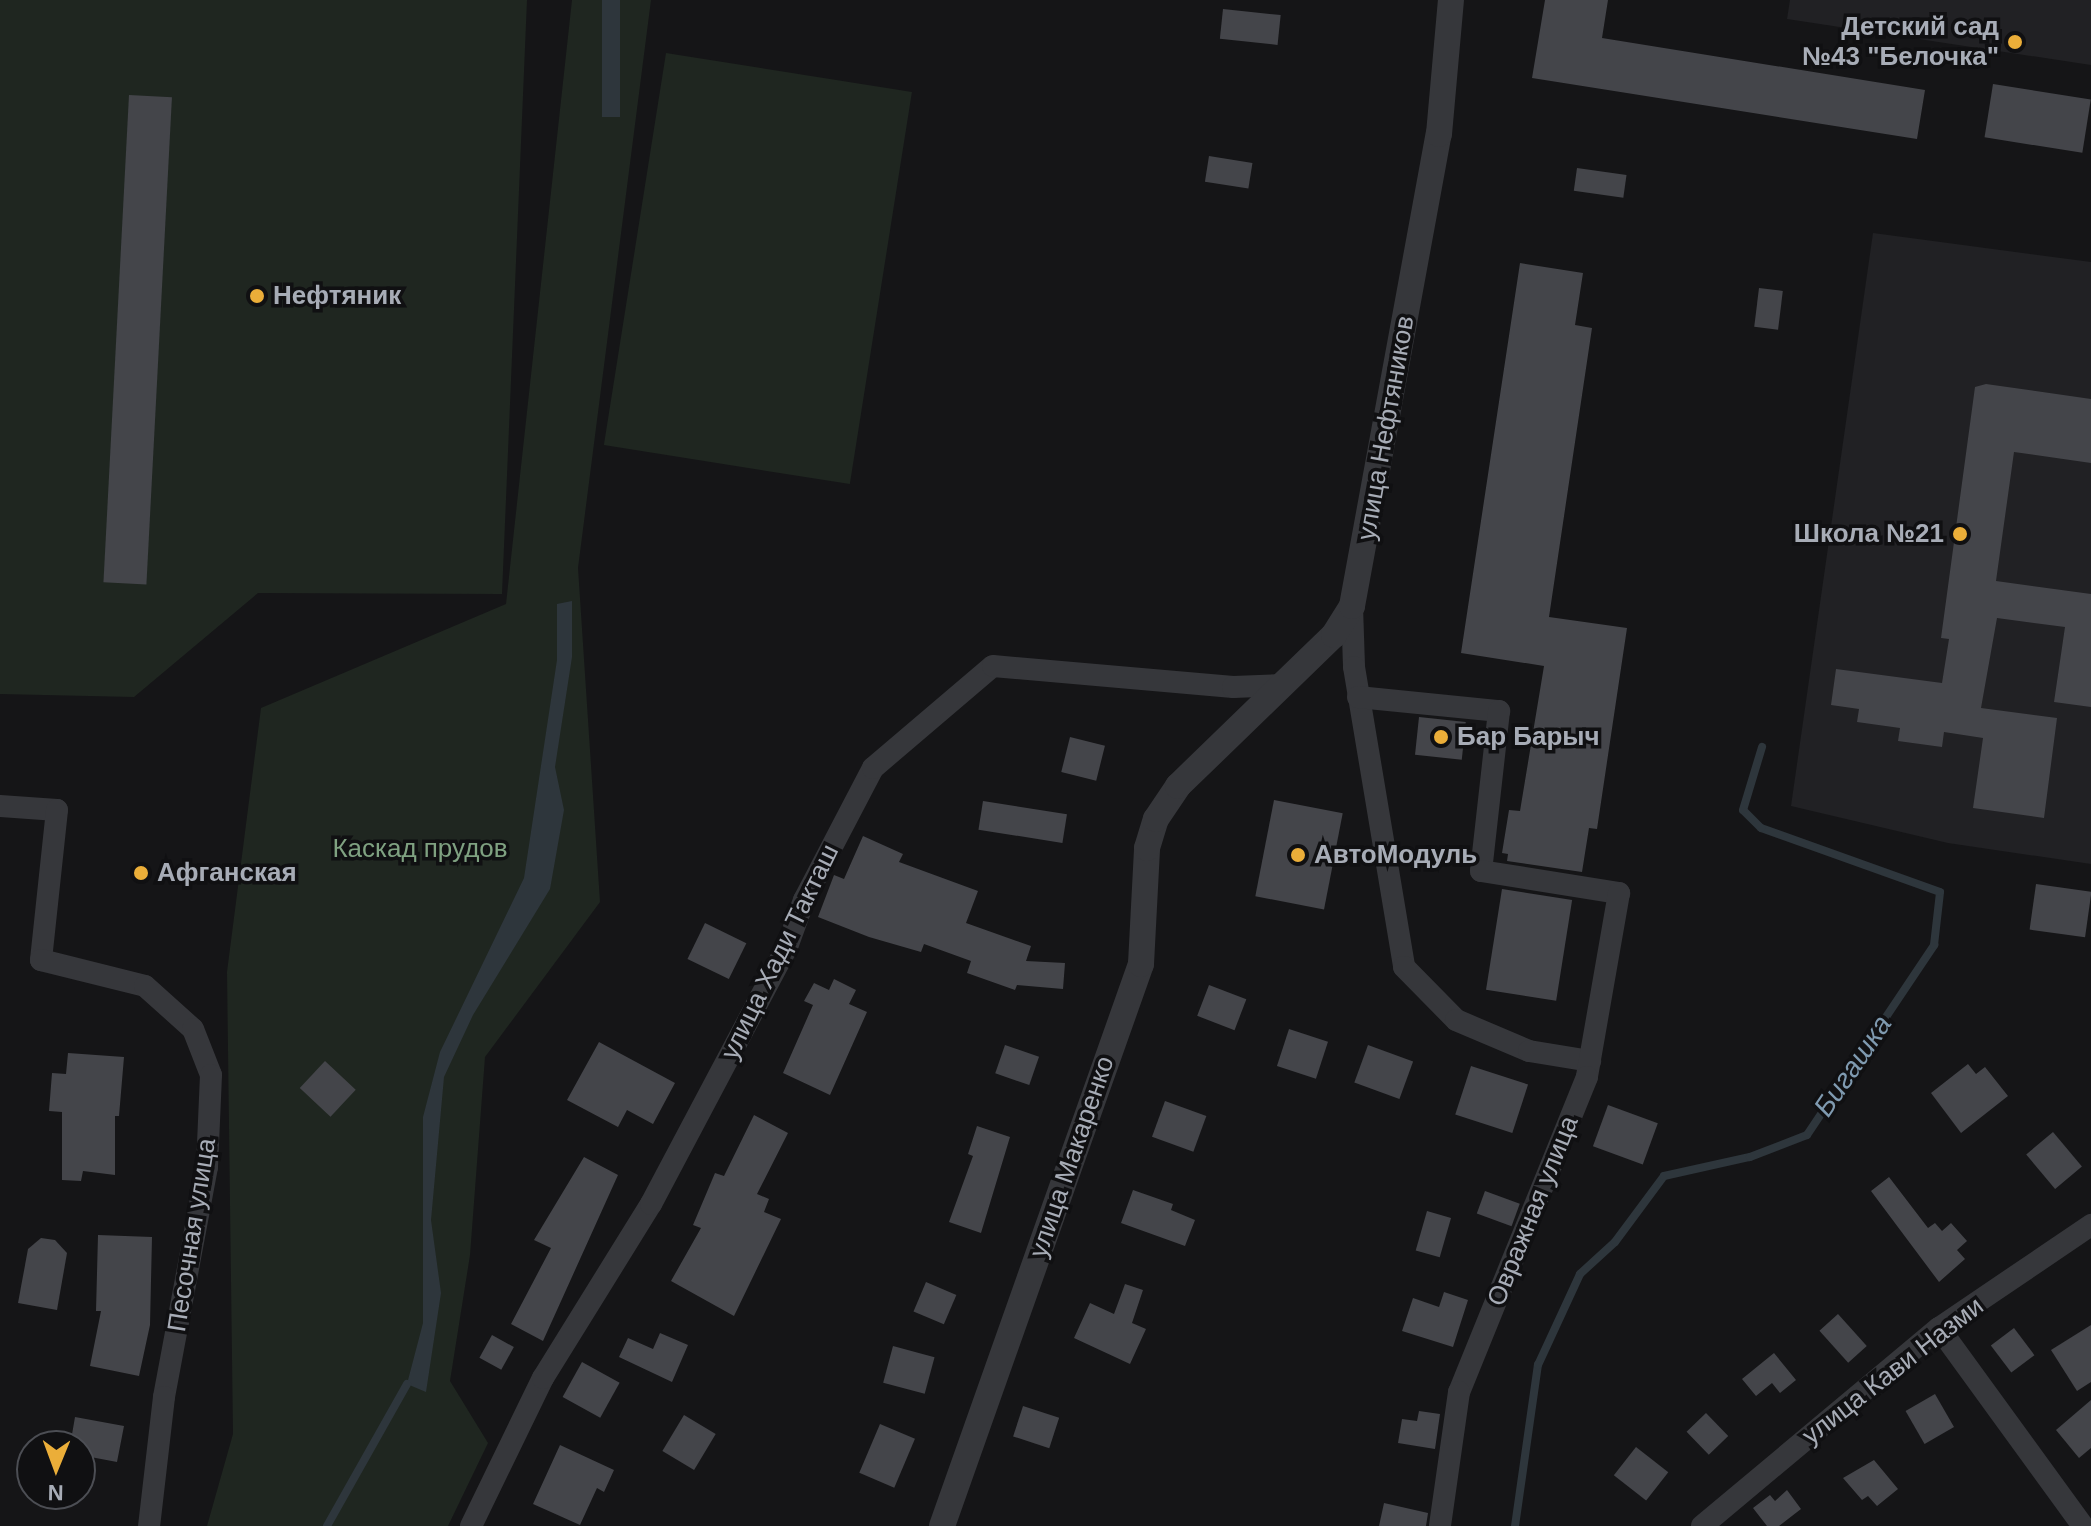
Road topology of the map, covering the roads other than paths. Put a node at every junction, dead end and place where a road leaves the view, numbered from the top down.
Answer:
1 (1451, 0) edge
2 (1352, 606) junction
3 (1282, 685) junction
4 (1358, 697) junction
5 (1178, 786) joint
6 (0, 806) edge
7 (1590, 1061) junction
8 (2091, 1225) edge
9 (1939, 1328) junction
10 (149, 1526) edge
11 (471, 1526) edge
12 (942, 1526) edge
13 (1440, 1526) edge
14 (1702, 1526) edge
15 (2083, 1526) edge

1 - 2 street, улица Нефтяников
2 - 3 street, улица Нефтяников
2 - 4 street
3 - 5 street, улица Нефтяников
3 - 11 street, улица Хади Такташ
4 - 7 street
4 - 7 street, Овражная улица
5 - 12 street, улица Макаренко
6 - 10 street, Песочная улица
7 - 13 street, Овражная улица
8 - 9 street, улица Кави Назми
9 - 14 street, улица Кави Назми
9 - 15 street

